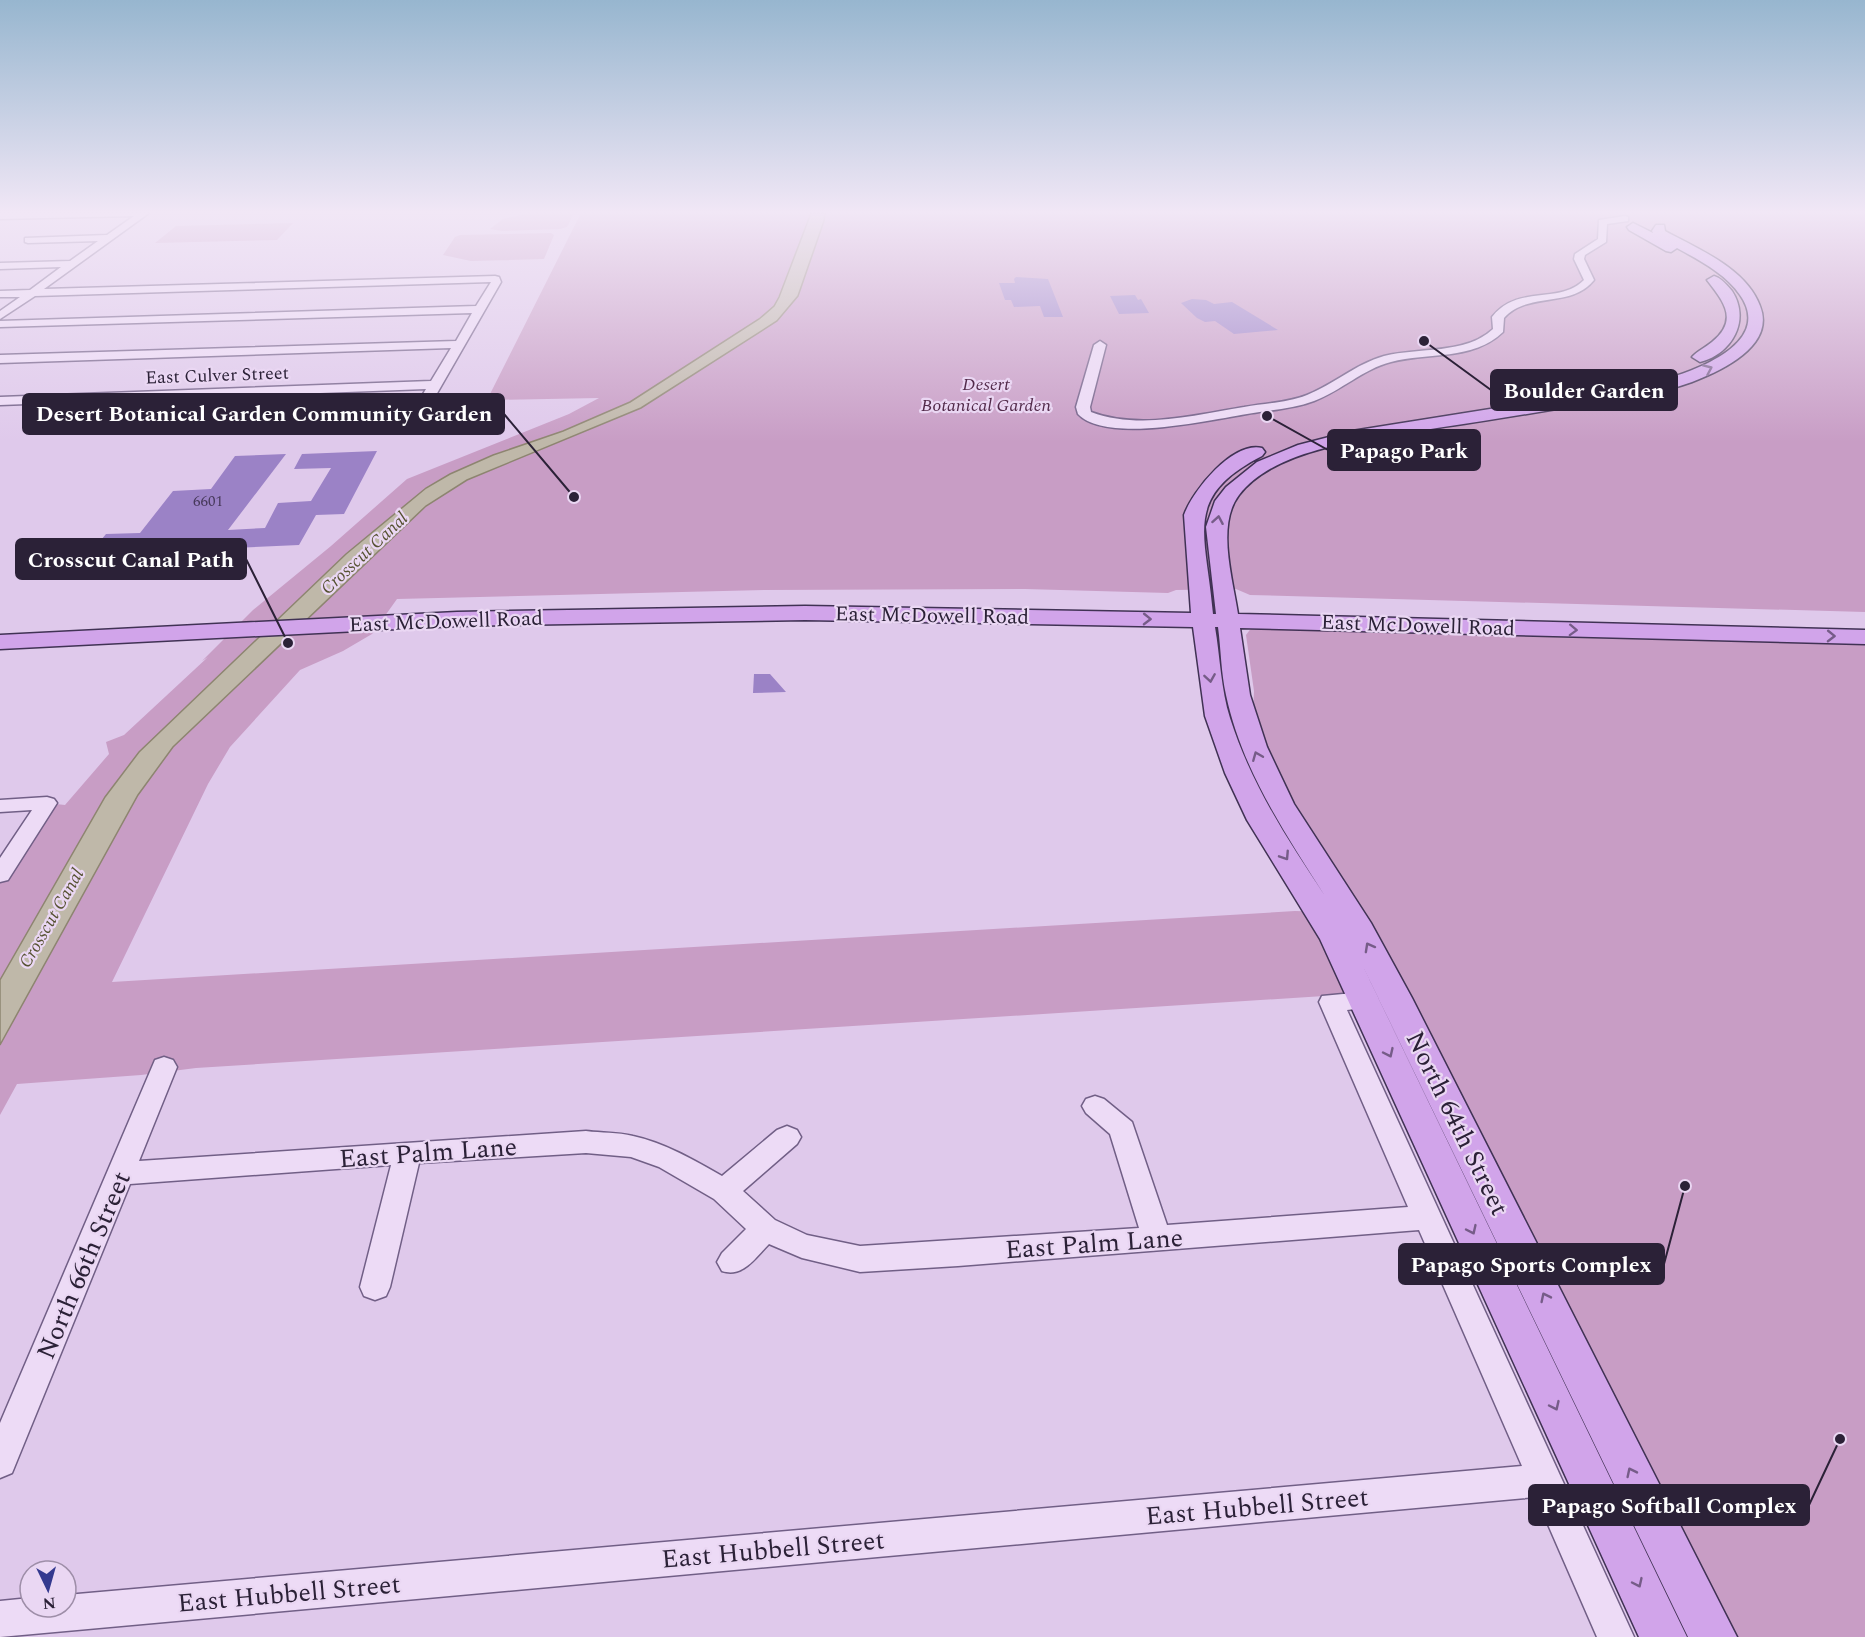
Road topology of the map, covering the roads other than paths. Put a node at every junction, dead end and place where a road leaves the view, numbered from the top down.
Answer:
1 (39, 289) edge
2 (153, 289) edge
3 (492, 289) edge
4 (1578, 289) edge
5 (1742, 289) edge
6 (34, 293) junction
7 (0, 294) edge
8 (480, 309) junction
9 (0, 316) edge
10 (0, 324) edge
11 (1098, 342) dead end
12 (459, 344) junction
13 (0, 359) edge
14 (435, 385) junction
15 (0, 401) edge
16 (421, 409) dead end
17 (878, 599) junction
18 (603, 601) junction
19 (1215, 612) junction
20 (730, 614) junction
21 (311, 619) junction
22 (1865, 621) edge
23 (0, 626) edge
24 (1865, 637) edge
25 (0, 642) edge
26 (1267, 805) junction
27 (0, 806) edge
28 (0, 875) edge
29 (1364, 1000) junction
30 (165, 1067) dead end
31 (1095, 1106) dead end
32 (787, 1137) dead end
33 (407, 1155) junction
34 (122, 1173) junction
35 (724, 1191) junction
36 (1427, 1217) junction
37 (765, 1229) junction
38 (1157, 1238) junction
39 (732, 1262) dead end
40 (375, 1287) dead end
41 (0, 1462) edge
42 (1545, 1480) junction
43 (0, 1619) edge
44 (1616, 1637) edge
45 (1664, 1637) edge
46 (1713, 1637) edge

1 - 6 street
2 - 6 street
3 - 8 street
4 - 11 street
5 - 19 main road, North 64th Street
6 - 7 street
6 - 9 street
8 - 10 street
8 - 12 street
12 - 13 street
12 - 14 street
14 - 15 street, East Culver Street
14 - 16 street
17 - 18 main road, East McDowell Road
17 - 19 main road, East McDowell Road
17 - 20 main road
18 - 20 main road
18 - 21 main road, East McDowell Road
20 -> 19 main road, East McDowell Road
19 - 22 main road, East McDowell Road
19 -> 24 main road, East McDowell Road
19 - 26 main road, North 64th Street
20 - 21 main road, East McDowell Road
21 - 23 main road, East McDowell Road
21 - 25 main road, East McDowell Road
26 -> 29 main road, North 64th Street
46 -> 26 main road, North 64th Street
27 - 28 street
29 - 36 street
29 -> 45 main road, North 64th Street
30 - 34 street, North 66th Street
31 - 38 street
32 - 35 street
33 - 34 street, East Palm Lane
33 - 35 street, East Palm Lane
33 - 40 street
34 - 41 street, North 66th Street
35 - 37 street, East Palm Lane
36 - 38 street, East Palm Lane
36 - 42 street
37 - 38 street, East Palm Lane
37 - 39 street
42 - 43 street, East Hubbell Street
42 - 44 street

